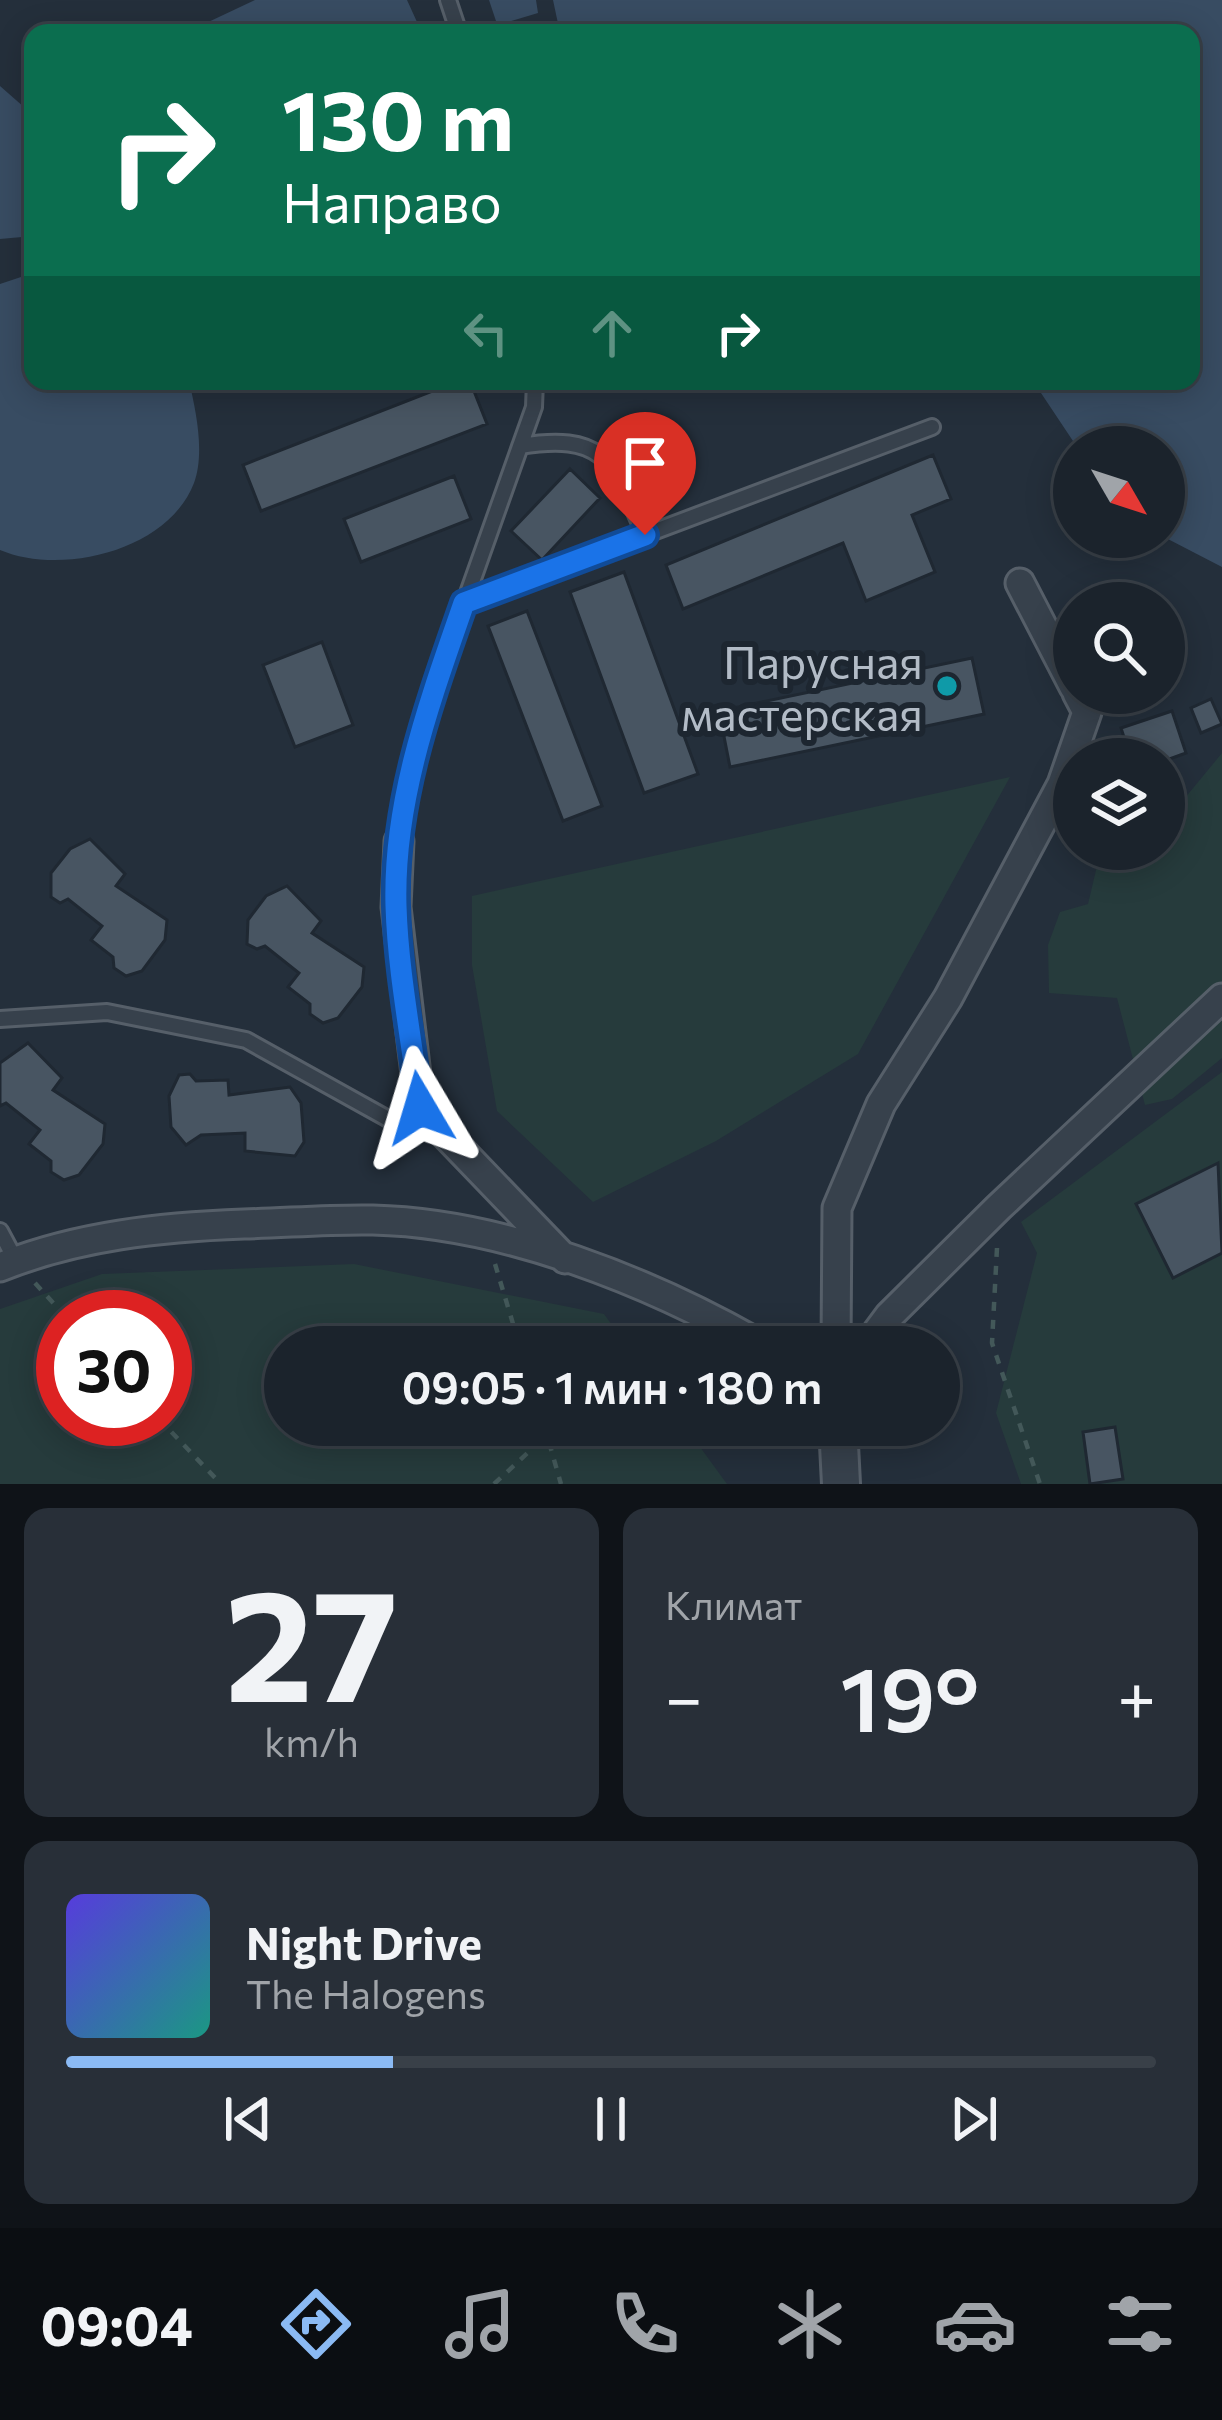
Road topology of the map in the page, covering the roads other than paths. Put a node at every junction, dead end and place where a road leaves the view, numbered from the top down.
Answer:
1 (535, 390) edge
2 (932, 427) dead end
3 (520, 446) junction
4 (645, 535) junction
5 (1020, 583) dead end
6 (464, 603) junction
7 (1053, 646) edge
8 (1086, 714) edge
9 (399, 841) joint
10 (1222, 998) edge
11 (0, 1019) edge
12 (390, 1120) dead end
13 (0, 1231) edge
14 (568, 1262) junction
15 (8, 1264) edge
16 (720, 1326) edge
17 (836, 1326) edge
18 (882, 1326) edge
19 (839, 1446) edge
20 (841, 1484) edge

1 - 3 lane
2 - 4 lane
3 - 4 lane
3 - 6 lane
4 - 6 lane
5 - 7 street
6 - 9 lane
8 - 17 street
9 - 14 street
10 - 18 street
11 - 12 lane
13 - 15 lane
14 - 15 street
14 - 16 street
19 - 20 street

